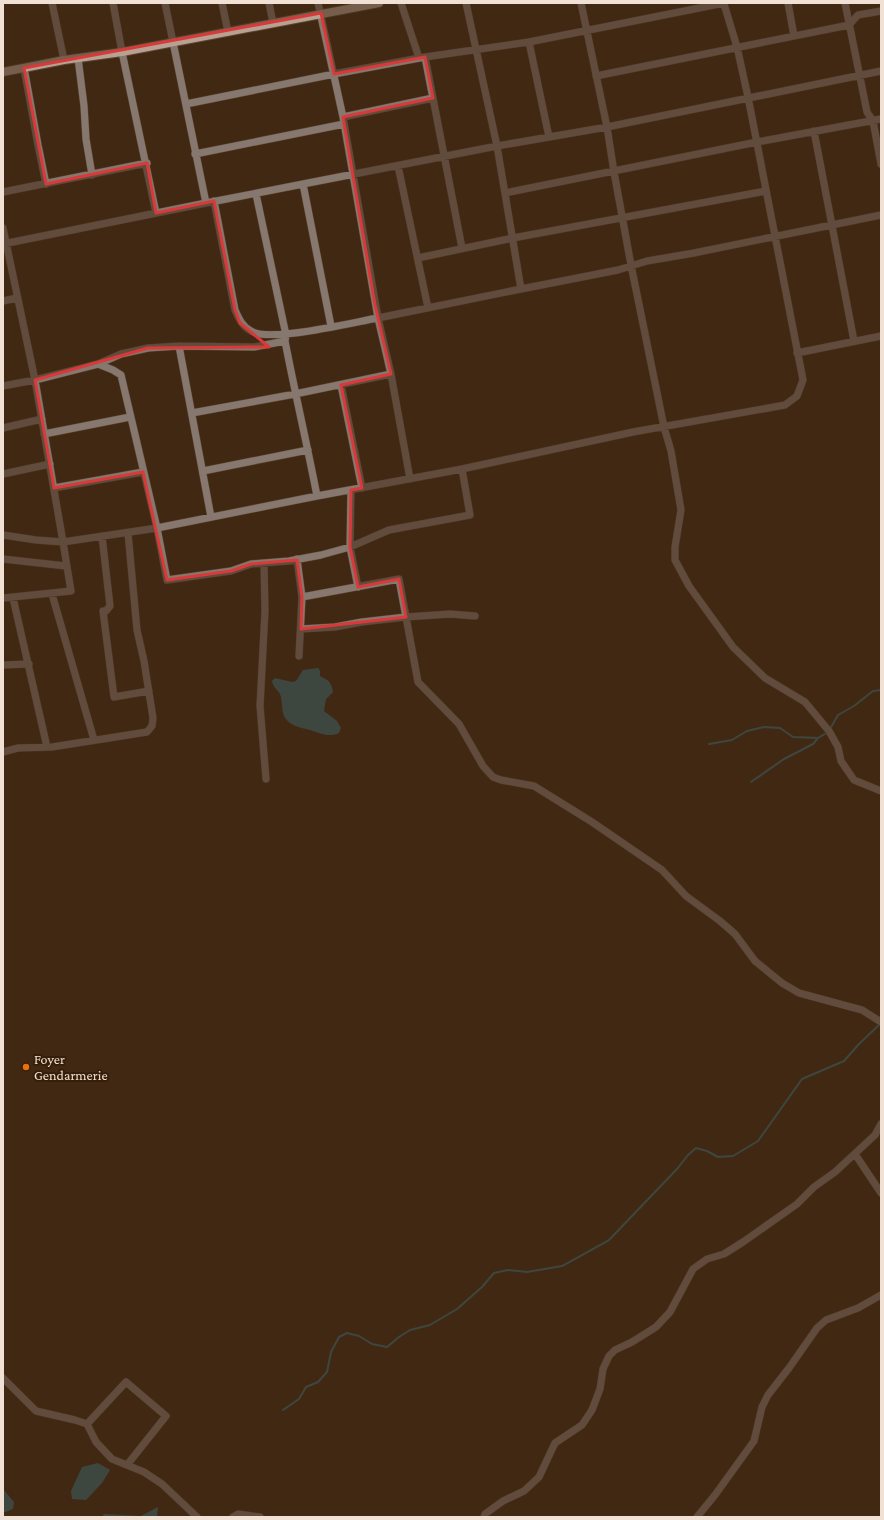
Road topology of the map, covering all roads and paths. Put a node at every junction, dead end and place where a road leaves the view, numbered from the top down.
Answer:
1 (52, 3) edge
2 (113, 3) edge
3 (165, 3) edge
4 (222, 3) edge
5 (269, 3) edge
6 (318, 3) edge
7 (379, 3) edge
8 (401, 3) edge
9 (466, 3) edge
10 (581, 3) edge
11 (724, 3) edge
12 (788, 3) edge
13 (845, 3) edge
14 (881, 11) edge
15 (321, 13) junction
16 (273, 23) junction
17 (850, 26) junction
18 (586, 30) junction
19 (228, 32) junction
20 (794, 36) junction
21 (173, 42) junction
22 (529, 42) junction
23 (737, 47) junction
24 (476, 50) junction
25 (122, 52) junction
26 (422, 57) junction
27 (78, 58) junction
28 (64, 60) junction
29 (24, 68) junction
30 (881, 71) edge
31 (3, 72) edge
32 (334, 74) junction
33 (860, 75) junction
34 (596, 76) junction
35 (748, 97) junction
36 (433, 98) junction
37 (186, 104) junction
38 (881, 119) edge
39 (343, 120) junction
40 (873, 121) junction
41 (608, 127) junction
42 (814, 131) junction
43 (549, 137) junction
44 (757, 142) junction
45 (497, 146) junction
46 (195, 154) junction
47 (444, 157) junction
48 (147, 163) junction
49 (881, 164) edge
50 (398, 166) junction
51 (614, 172) junction
52 (92, 175) junction
53 (353, 175) junction
54 (46, 184) junction
55 (303, 184) junction
56 (766, 191) junction
57 (3, 192) edge
58 (505, 193) junction
59 (256, 194) junction
60 (214, 201) junction
61 (206, 203) junction
62 (156, 213) junction
63 (881, 215) edge
64 (622, 217) junction
65 (832, 225) junction
66 (3, 228) edge
67 (776, 237) junction
68 (513, 238) junction
69 (5, 244) edge
70 (462, 248) junction
71 (418, 258) junction
72 (631, 265) junction
73 (521, 289) junction
74 (17, 298) junction
75 (3, 302) edge
76 (428, 308) junction
77 (378, 318) junction
78 (331, 326) junction
79 (881, 336) edge
80 (286, 338) junction
81 (854, 341) junction
82 (179, 346) junction
83 (797, 353) junction
84 (98, 364) junction
85 (391, 374) junction
86 (35, 380) junction
87 (341, 385) junction
88 (3, 386) edge
89 (295, 394) junction
90 (192, 413) junction
91 (130, 417) junction
92 (42, 420) junction
93 (664, 427) junction
94 (3, 428) edge
95 (44, 434) junction
96 (308, 450) junction
97 (50, 464) junction
98 (462, 469) junction
99 (203, 471) junction
100 (143, 472) junction
101 (3, 474) edge
102 (410, 479) junction
103 (54, 488) junction
104 (362, 488) junction
105 (351, 490) junction
106 (317, 496) junction
107 (211, 517) junction
108 (157, 528) junction
109 (128, 533) junction
110 (3, 535) edge
111 (102, 536) junction
112 (63, 542) junction
113 (350, 547) junction
114 (3, 559) edge
115 (297, 559) junction
116 (264, 563) junction
117 (66, 566) junction
118 (358, 587) junction
119 (52, 594) junction
120 (302, 597) junction
121 (3, 598) edge
122 (13, 598) junction
123 (475, 616) dead end
124 (406, 617) junction
125 (300, 629) junction
126 (299, 656) dead end
127 (29, 664) junction
128 (3, 665) edge
129 (149, 691) junction
130 (94, 740) junction
131 (47, 747) junction
132 (3, 752) edge
133 (266, 779) dead end
134 (881, 790) edge
135 (881, 1022) edge
136 (881, 1124) edge
137 (855, 1154) junction
138 (881, 1193) edge
139 (881, 1295) edge
140 (3, 1378) edge
141 (87, 1424) junction
142 (126, 1465) junction
143 (197, 1517) edge
144 (233, 1517) edge
145 (260, 1517) edge
146 (484, 1517) edge
147 (697, 1517) edge

1 - 28 street
2 - 25 street
3 - 21 street
4 - 19 street
5 - 16 street
6 - 15 street
7 - 15 street
8 - 26 street
9 - 24 street
10 - 18 street
11 - 18 street
11 - 23 street
12 - 20 street
13 - 17 street
14 - 17 street
15 - 16 street
15 - 32 street
16 - 19 street
17 - 20 street
17 - 33 street
18 - 22 street
18 - 34 street
19 - 21 street
20 - 23 street
21 - 25 street
21 - 37 street
22 - 24 street
22 - 43 street
23 - 34 street
23 - 35 street
24 - 26 street
24 - 45 street
25 - 27 street
25 - 48 street
26 - 32 street
26 - 36 street
27 - 28 street
27 - 52 street
28 - 29 street
29 - 31 street
29 - 54 street
30 - 33 street
32 - 37 street
32 - 39 street
33 - 35 street
33 - 40 street
34 - 41 street
35 - 41 street
35 - 44 street
36 - 39 street
36 - 47 street
37 - 46 street
38 - 40 street
39 - 46 street
39 - 53 street
40 - 42 street
40 - 49 street
41 - 43 street
41 - 51 street
42 - 44 street
42 - 65 street
43 - 45 street
44 - 51 street
44 - 56 street
45 - 47 street
45 - 58 street
46 - 61 street
47 - 50 street
47 - 70 street
48 - 52 street
48 - 62 street
50 - 53 street
50 - 71 street
51 - 58 street
51 - 64 street
52 - 54 street
53 - 55 street
53 - 77 street
54 - 57 street
55 - 59 street
55 - 78 street
56 - 64 street
56 - 67 street
58 - 68 street
59 - 60 street
59 - 80 street
60 - 61 street
60 - 80 street
61 - 62 street
62 - 69 street
63 - 65 street
64 - 68 street
64 - 72 street
65 - 67 street
65 - 81 street
66 - 69 street
67 - 72 street
67 - 83 street
68 - 70 street
68 - 73 street
69 - 74 street
70 - 71 street
71 - 76 street
72 - 73 street
72 - 93 street
73 - 76 street
74 - 75 street
74 - 86 street
76 - 77 street
77 - 78 street
77 - 85 street
78 - 80 street
79 - 81 street
80 - 82 street
80 - 89 street
81 - 83 street
82 - 84 street
82 - 90 street
83 - 93 street
84 - 86 street
84 - 91 street
85 - 87 street
85 - 102 street
86 - 88 street
86 - 92 street
87 - 89 street
87 - 104 street
89 - 90 street
89 - 96 street
90 - 99 street
91 - 95 street
91 - 100 street
92 - 94 street
92 - 95 street
93 - 98 street
93 - 134 street
95 - 97 street
96 - 99 street
96 - 106 street
97 - 101 street
97 - 103 street
98 - 102 street
98 - 113 street
99 - 107 street
100 - 103 street
100 - 108 street
102 - 104 street
103 - 112 street
104 - 105 street
105 - 106 street
105 - 113 street
106 - 107 street
107 - 108 street
108 - 109 street
108 - 116 street
109 - 111 street
109 - 129 street
110 - 112 street
111 - 112 street
111 - 129 street
112 - 117 street
113 - 115 street
113 - 118 street
114 - 117 street
115 - 116 street
115 - 120 street
116 - 133 street
117 - 119 street
118 - 120 street
118 - 124 street
119 - 122 street
119 - 130 street
120 - 125 street
121 - 122 street
122 - 127 street
123 - 124 street
124 - 125 street
124 - 135 street
125 - 126 street
127 - 128 street
127 - 131 street
129 - 130 street
130 - 131 street
131 - 132 street
136 - 137 street
137 - 138 street
137 - 146 street
139 - 147 street
140 - 141 street
141 - 142 street
141 - 142 street
142 - 143 street
144 - 145 street

